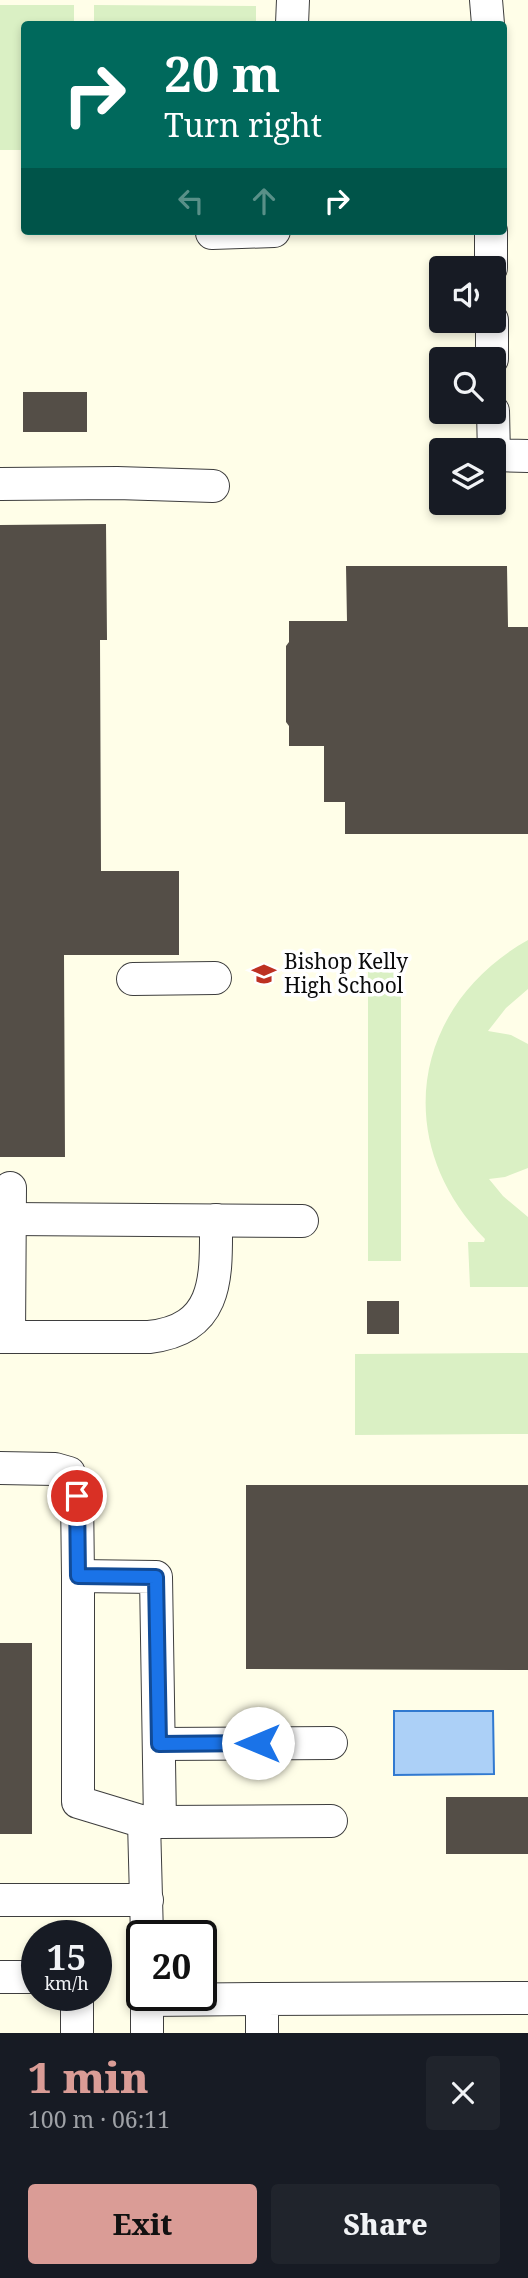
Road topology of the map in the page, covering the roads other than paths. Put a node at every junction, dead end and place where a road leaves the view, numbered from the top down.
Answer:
1 (293, 0) edge
2 (486, 0) edge
3 (292, 21) edge
4 (488, 21) edge
5 (491, 235) edge
6 (491, 256) edge
7 (493, 424) edge
8 (528, 456) edge
9 (0, 484) edge
10 (213, 486) dead end
11 (215, 978) dead end
12 (132, 979) dead end
13 (10, 1188) dead end
14 (10, 1219) junction
15 (216, 1220) junction
16 (302, 1221) dead end
17 (5, 1337) edge
18 (0, 1468) edge
19 (78, 1576) junction
20 (331, 1743) dead end
21 (159, 1744) junction
22 (331, 1821) dead end
23 (152, 1822) junction
24 (0, 1900) edge
25 (147, 1900) junction
26 (147, 1920) edge
27 (0, 1977) edge
28 (21, 1977) edge
29 (528, 1998) edge
30 (217, 1999) edge
31 (262, 1999) junction
32 (77, 2011) edge
33 (147, 2011) edge
34 (77, 2033) edge
35 (147, 2033) edge
36 (262, 2033) edge

1 - 3 street
2 - 4 street
5 - 6 street
7 - 8 street
9 - 10 street
11 - 12 street
13 - 14 street
14 - 15 street
14 - 17 street
15 - 16 street
15 - 17 street
18 - 19 street
19 - 21 street
19 - 23 street
20 - 21 street
21 - 23 street
22 - 23 street
23 - 25 street
24 - 25 street
25 - 26 street
27 - 28 street
29 - 31 street
30 - 31 street
31 - 36 street
32 - 34 street
33 - 35 street

